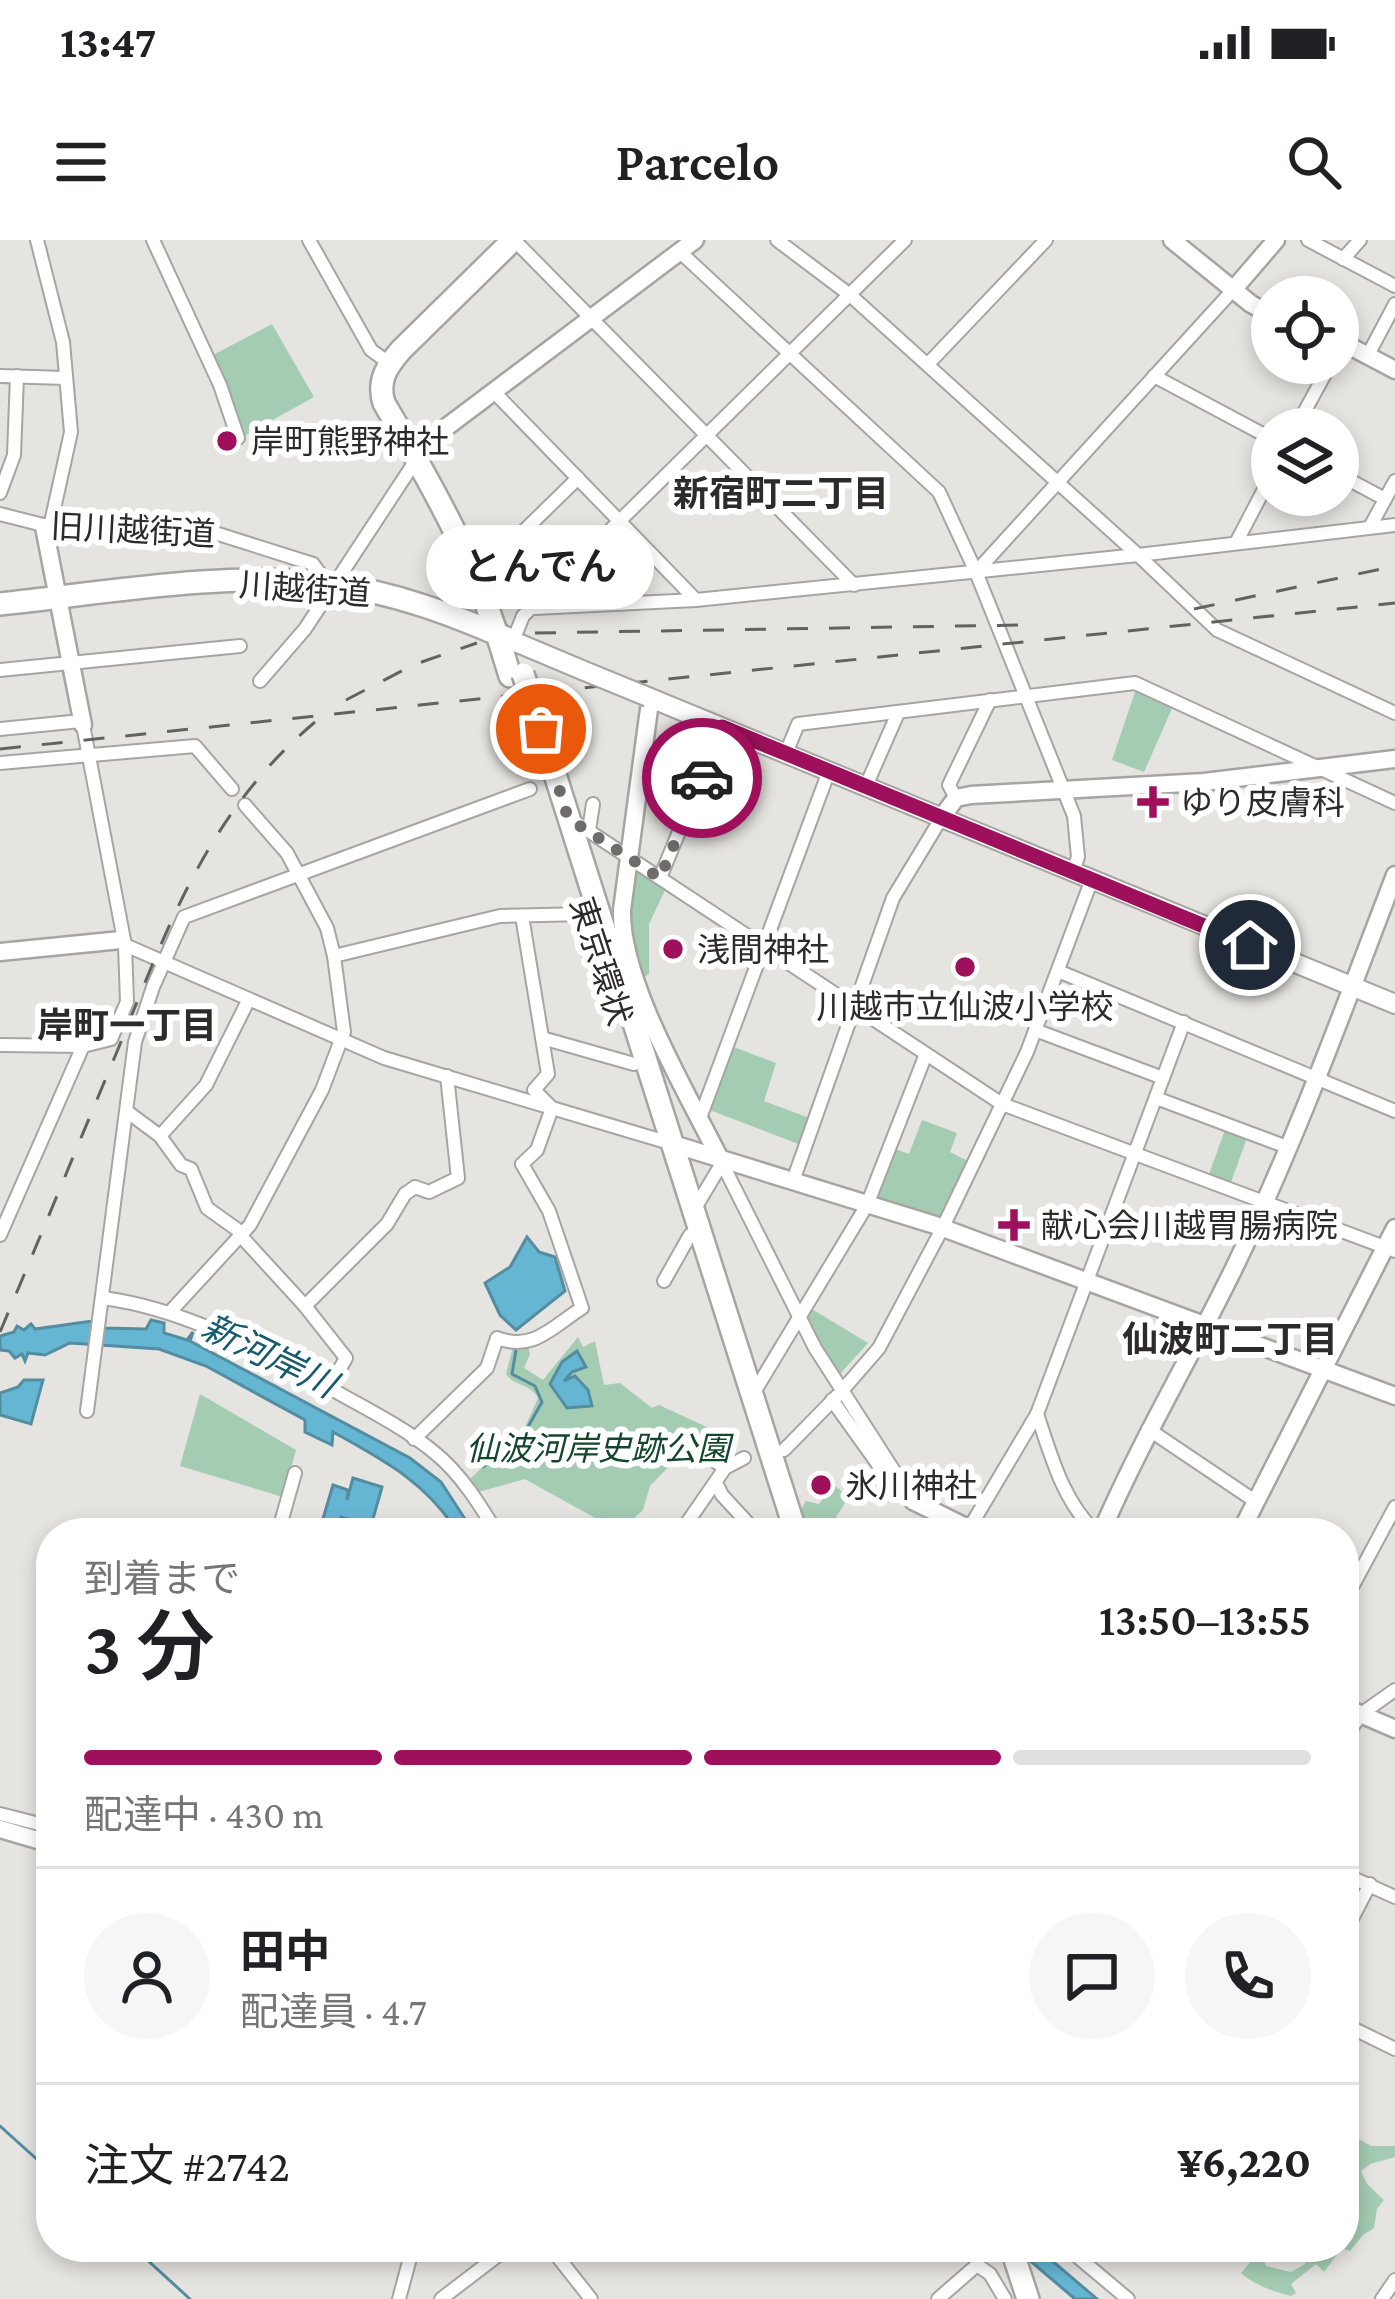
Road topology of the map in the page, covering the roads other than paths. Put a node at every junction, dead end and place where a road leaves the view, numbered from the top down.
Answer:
1 (37, 240) edge
2 (153, 240) edge
3 (309, 240) edge
4 (777, 240) edge
5 (905, 240) edge
6 (1172, 240) edge
7 (1276, 240) edge
8 (1308, 240) edge
9 (1360, 240) edge
10 (517, 241) edge
11 (1037, 243) edge
12 (687, 246) edge
13 (1343, 259) junction
14 (1395, 286) edge
15 (1232, 290) junction
16 (850, 295) junction
17 (1251, 302) edge
18 (1395, 304) edge
19 (590, 319) junction
20 (1359, 351) edge
21 (791, 353) junction
22 (1368, 355) junction
23 (389, 363) junction
24 (928, 364) junction
25 (1395, 370) edge
26 (0, 376) edge
27 (17, 376) junction
28 (1154, 376) junction
29 (66, 378) junction
30 (494, 392) junction
31 (1251, 428) edge
32 (238, 437) dead end
33 (706, 437) junction
34 (419, 453) junction
35 (578, 478) junction
36 (1395, 481) edge
37 (1060, 484) junction
38 (1359, 485) edge
39 (0, 493) edge
40 (1385, 499) junction
41 (0, 514) edge
42 (1251, 514) edge
43 (621, 521) junction
44 (1395, 525) edge
45 (47, 527) junction
46 (1370, 527) junction
47 (1236, 543) junction
48 (1138, 555) junction
49 (486, 568) junction
50 (976, 572) junction
51 (327, 584) junction
52 (854, 585) junction
53 (484, 594) junction
54 (56, 598) junction
55 (696, 600) junction
56 (0, 604) edge
57 (535, 608) junction
58 (459, 618) junction
59 (506, 637) junction
60 (240, 646) dead end
61 (68, 662) junction
62 (0, 670) edge
63 (260, 682) dead end
64 (1024, 697) junction
65 (651, 698) junction
66 (990, 700) junction
67 (526, 703) junction
68 (898, 713) junction
69 (1395, 713) edge
70 (82, 723) junction
71 (722, 727) junction
72 (0, 730) edge
73 (786, 753) junction
74 (88, 755) junction
75 (1395, 759) edge
76 (0, 763) edge
77 (1319, 769) junction
78 (829, 770) junction
79 (866, 786) junction
80 (530, 788) dead end
81 (1064, 789) junction
82 (232, 790) dead end
83 (956, 798) junction
84 (1395, 803) edge
85 (593, 804) dead end
86 (244, 805) dead end
87 (942, 817) junction
88 (568, 818) junction
89 (589, 830) junction
90 (629, 857) junction
91 (1073, 871) junction
92 (297, 873) junction
93 (1395, 874) edge
94 (660, 878) junction
95 (1092, 879) junction
96 (587, 914) junction
97 (522, 916) junction
98 (123, 942) junction
99 (764, 946) junction
100 (0, 952) edge
101 (334, 956) junction
102 (163, 961) junction
103 (1058, 971) junction
104 (1352, 986) junction
105 (248, 1001) junction
106 (1140, 1004) junction
107 (1395, 1004) edge
108 (857, 1008) junction
109 (1133, 1021) dead end
110 (1184, 1022) junction
111 (1035, 1030) junction
112 (542, 1038) junction
113 (342, 1040) junction
114 (0, 1045) edge
115 (83, 1046) junction
116 (926, 1054) junction
117 (634, 1064) junction
118 (447, 1076) junction
119 (1316, 1076) junction
120 (1163, 1078) junction
121 (1156, 1097) junction
122 (1002, 1104) junction
123 (552, 1108) junction
124 (1395, 1111) edge
125 (129, 1113) junction
126 (700, 1118) junction
127 (160, 1136) junction
128 (667, 1143) junction
129 (1287, 1147) junction
130 (1135, 1154) junction
131 (721, 1161) junction
132 (793, 1181) junction
133 (1265, 1202) junction
134 (867, 1205) junction
135 (694, 1210) junction
136 (942, 1228) junction
137 (1395, 1228) edge
138 (0, 1234) edge
139 (241, 1234) junction
140 (690, 1234) junction
141 (1390, 1249) edge
142 (664, 1281) dead end
143 (1088, 1282) junction
144 (103, 1298) junction
145 (305, 1306) junction
146 (170, 1312) junction
147 (800, 1319) junction
148 (1205, 1325) junction
149 (1322, 1370) junction
150 (329, 1388) junction
151 (752, 1394) junction
152 (838, 1394) junction
153 (1395, 1396) edge
154 (87, 1411) dead end
155 (1037, 1414) junction
156 (1148, 1429) junction
157 (415, 1439) junction
158 (691, 1444) dead end
159 (784, 1450) dead end
160 (744, 1458) dead end
161 (725, 1468) junction
162 (296, 1473) dead end
163 (716, 1483) junction
164 (903, 1485) junction
165 (1256, 1501) junction
166 (1395, 1507) edge
167 (282, 1518) edge
168 (486, 1518) edge
169 (691, 1518) edge
170 (743, 1518) edge
171 (779, 1518) edge
172 (791, 1518) edge
173 (945, 1518) edge
174 (979, 1518) edge
175 (1081, 1518) edge
176 (1105, 1518) edge
177 (1248, 1518) edge
178 (1359, 1574) edge
179 (1395, 1690) edge
180 (1359, 1708) edge
181 (1359, 1714) edge
182 (1395, 1729) edge
183 (0, 1814) edge
184 (0, 1829) edge
185 (36, 1832) edge
186 (36, 1836) edge
187 (1359, 1880) edge
188 (1370, 1884) junction
189 (1395, 1897) edge
190 (1359, 1905) edge
191 (1359, 2031) edge
192 (1395, 2049) edge
193 (409, 2262) edge
194 (489, 2262) edge
195 (562, 2262) edge
196 (1018, 2262) edge
197 (1027, 2262) edge
198 (1084, 2262) edge
199 (1395, 2280) edge
200 (1032, 2292) edge
201 (399, 2299) edge
202 (441, 2299) edge
203 (591, 2299) edge
204 (938, 2299) edge
205 (1005, 2299) edge
206 (1128, 2299) edge
207 (1382, 2299) edge

1 - 29 street
2 - 32 street
3 - 23 street
4 - 16 street
5 - 16 street
6 - 15 street
7 - 15 street
8 - 13 street
9 - 13 street
10 - 19 street
10 - 23 highway
10 - 34 highway, 東京環状
11 - 24 street
12 - 19 street
12 - 21 street
13 - 14 street
15 - 17 street
15 - 28 street
16 - 21 street
16 - 24 street
18 - 22 street
19 - 30 street
19 - 33 street
20 - 22 street
21 - 33 street
21 - 50 street
22 - 25 street
23 - 34 highway, 東京環状
24 - 37 street
26 - 27 street
27 - 29 street
27 - 39 street
28 - 31 street
28 - 37 street
29 - 45 street
30 - 34 street
30 - 35 street
33 - 43 street
33 - 52 street
34 - 49 highway, 東京環状
34 - 51 street
34 - 53 highway, 東京環状
35 - 43 street
35 - 49 street
36 - 40 street
37 - 48 street
37 - 50 street
38 - 40 street
40 - 46 street
41 - 45 street, 旧川越街道
42 - 47 street
43 - 55 street
43 - 57 street
44 - 46 street
45 - 51 street, 旧川越街道
45 - 54 street
46 - 47 street
47 - 48 street
48 - 50 street
48 - 69 street
49 - 59 highway, 東京環状
50 - 52 street
50 - 64 street
51 - 54 highway, 川越街道
51 - 58 highway, 川越街道
51 - 63 street
52 - 55 street
53 - 58 highway
53 - 59 highway, 東京環状
54 - 56 highway, 川越街道
54 - 61 street
55 - 57 street
57 - 59 street
58 - 59 highway, 川越街道
59 - 65 main road, 川越街道, bridge
59 - 67 highway, 東京環状
60 - 61 street
61 - 62 street
61 - 70 street
64 - 66 street
64 - 77 street
64 - 81 street
65 - 71 main road, 川越街道
65 - 90 street
66 - 68 street
66 - 83 street
67 - 88 highway, 東京環状
67 - 96 highway, 東京環状
68 - 73 street
68 - 79 street
70 - 72 street
70 - 74 street
71 - 73 main road, 川越街道
71 - 94 street
73 - 78 main road, 川越街道
74 - 76 street
74 - 82 street
74 - 98 street
75 - 77 street
77 - 81 street
77 - 84 street
78 - 79 main road, 川越街道
78 - 99 street
79 - 87 main road, 川越街道
80 - 92 street
81 - 83 street
81 - 91 street
83 - 87 street
85 - 89 street
86 - 92 street
87 - 91 main road, 川越街道
87 - 108 street
88 - 89 street
88 - 128 highway, 東京環状
89 - 90 street
90 - 94 street
90 - 126 street
91 - 95 main road, 川越街道
92 - 101 street
92 - 102 street
93 - 104 street
94 - 99 street
95 - 103 street
95 - 104 main road, 川越街道
96 - 97 street
96 - 117 highway, 東京環状
97 - 101 street
97 - 112 street
98 - 100 street
98 - 102 street
98 - 115 street
99 - 108 street
99 - 126 street
101 - 113 street
102 - 105 street
102 - 125 street
103 - 106 street
103 - 111 street
104 - 107 main road, 川越街道
104 - 119 street
105 - 113 street
105 - 127 street
106 - 109 street
106 - 110 street
108 - 116 street
108 - 132 street
110 - 119 street
110 - 120 street
111 - 120 street
111 - 122 street
112 - 117 street
112 - 123 street
113 - 118 street
113 - 139 street
114 - 115 street
115 - 138 street
116 - 122 street
116 - 134 street
117 - 128 highway, 東京環状
118 - 123 street
118 - 145 street
119 - 124 street
119 - 129 street
120 - 121 street
121 - 129 street
121 - 130 street
122 - 130 street
122 - 136 street
123 - 128 street
123 - 157 street
125 - 127 street
125 - 144 street
126 - 131 street
127 - 139 street
128 - 131 street
128 - 135 highway, 東京環状
128 - 140 highway, 東京環状
129 - 133 street
130 - 133 street
130 - 143 street
131 - 132 street
131 - 135 street
131 - 147 street
132 - 134 street
133 - 141 street
133 - 148 street
134 - 136 street
134 - 147 street
135 - 151 highway, 東京環状
136 - 143 street
136 - 152 street
137 - 141 street
139 - 145 street
139 - 146 street
140 - 142 street
140 - 171 highway, 東京環状
141 - 149 street
143 - 148 street
143 - 155 street
144 - 146 street
144 - 154 street
145 - 150 street
146 - 150 street
147 - 151 street
147 - 164 street
148 - 149 street
148 - 156 street
149 - 153 street
149 - 165 street
150 - 157 street
151 - 172 highway, 東京環状
152 - 159 street
152 - 164 street
155 - 174 street
155 - 175 street
156 - 165 street
156 - 176 street
157 - 168 street
158 - 161 street
160 - 161 street
161 - 163 street
162 - 167 street
163 - 169 street
163 - 170 street
164 - 173 street
165 - 177 street
166 - 178 street
179 - 180 street
181 - 182 street
183 - 185 street
184 - 186 street
187 - 188 street
188 - 189 street
188 - 190 street
191 - 192 street
193 - 201 street
194 - 202 street
195 - 203 street
196 - 200 highway
197 - 200 highway
198 - 206 street
199 - 207 street
204 - 205 street

